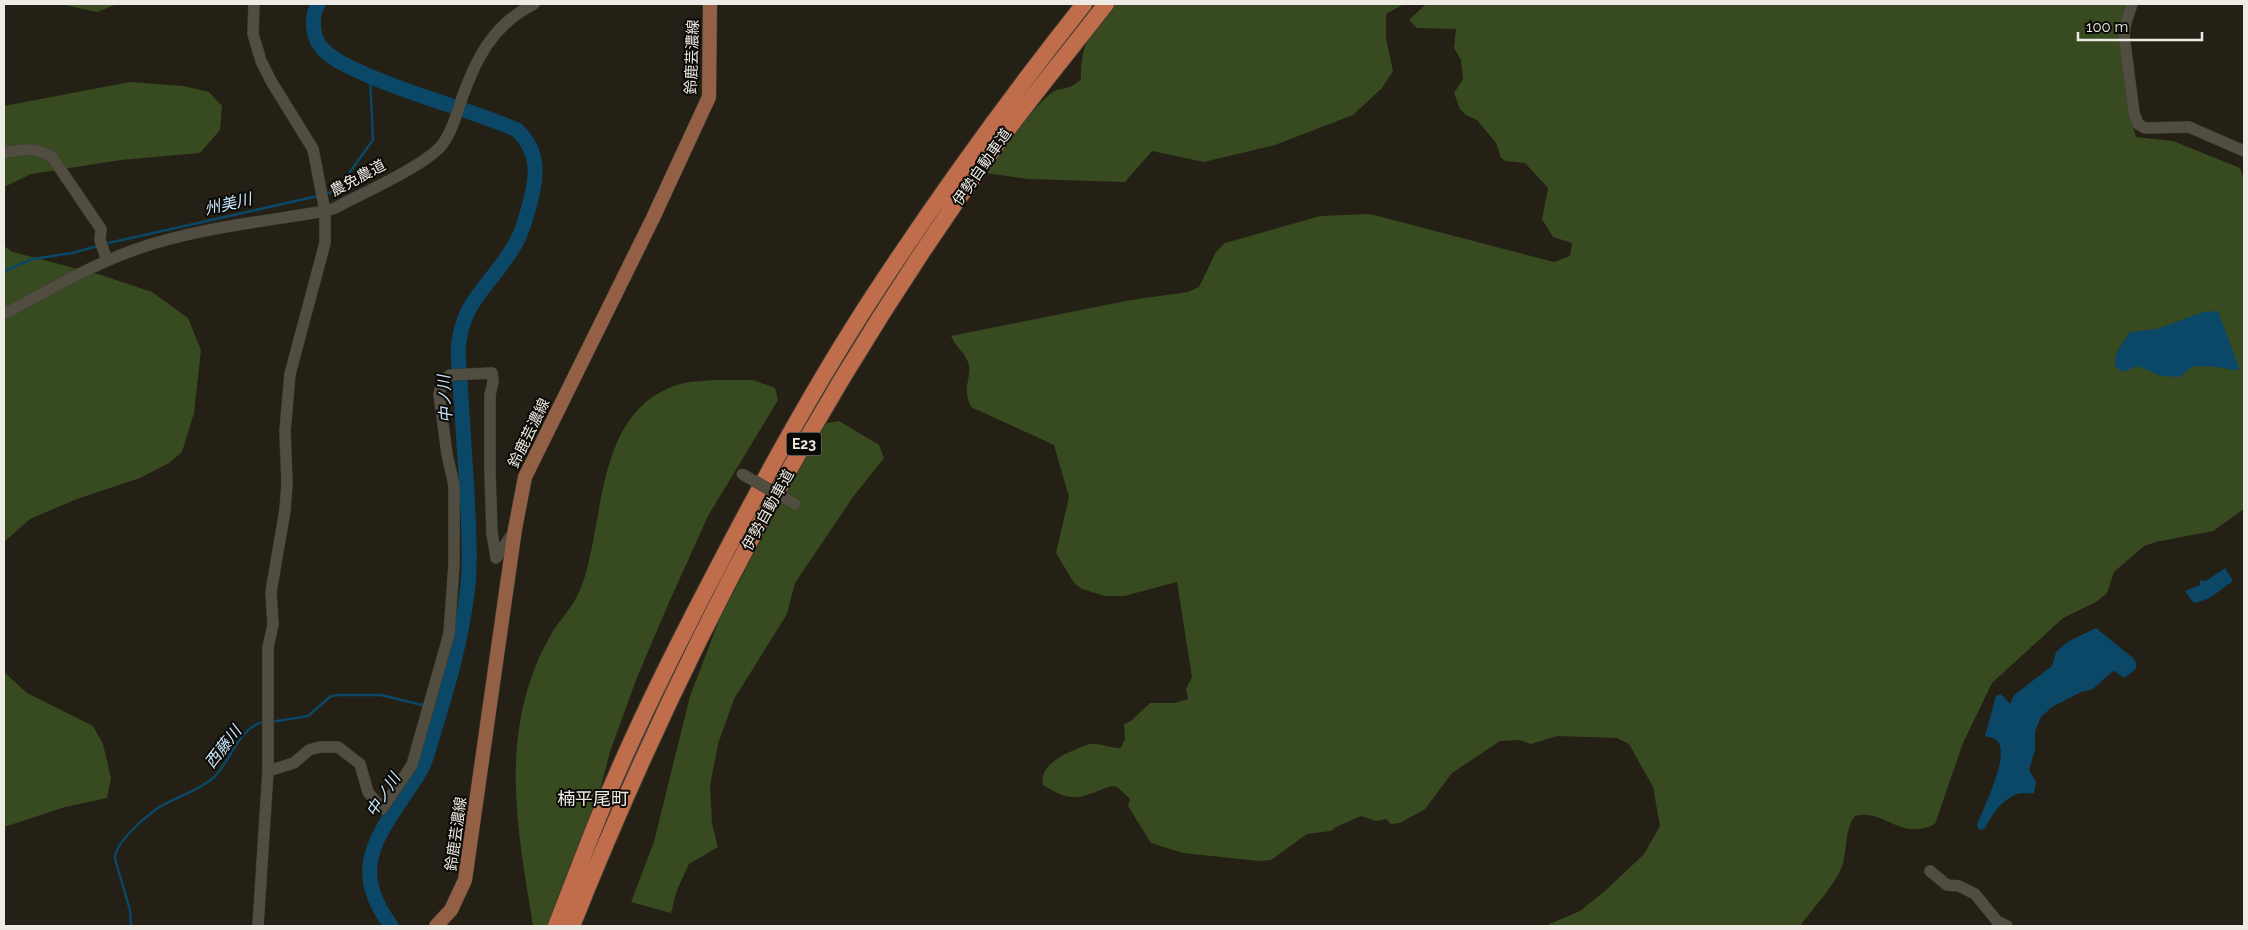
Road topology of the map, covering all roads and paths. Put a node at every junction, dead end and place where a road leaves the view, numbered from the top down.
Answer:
1 (254, 4) edge
2 (534, 4) edge
3 (710, 4) edge
4 (1084, 4) edge
5 (1106, 4) edge
6 (2132, 4) edge
7 (2244, 151) edge
8 (4, 153) edge
9 (324, 206) junction
10 (107, 262) junction
11 (4, 314) edge
12 (742, 474) dead end
13 (794, 504) dead end
14 (515, 529) junction
15 (268, 771) junction
16 (1930, 871) dead end
17 (258, 926) edge
18 (436, 926) edge
19 (556, 926) edge
20 (572, 926) edge
21 (2006, 926) edge

1 - 9 street
2 - 9 street, 農免農道
3 - 14 main road, 鈴鹿芸濃線
4 - 19 highway, 伊勢自動車道 / E23
5 - 20 highway, 伊勢自動車道 / E23
6 - 7 street
8 - 10 street
9 - 10 street, 農免農道
9 - 15 street
10 - 11 street, 農免農道
12 - 13 street, bridge
14 - 15 street
14 - 18 main road, 鈴鹿芸濃線
15 - 17 street
16 - 21 street

